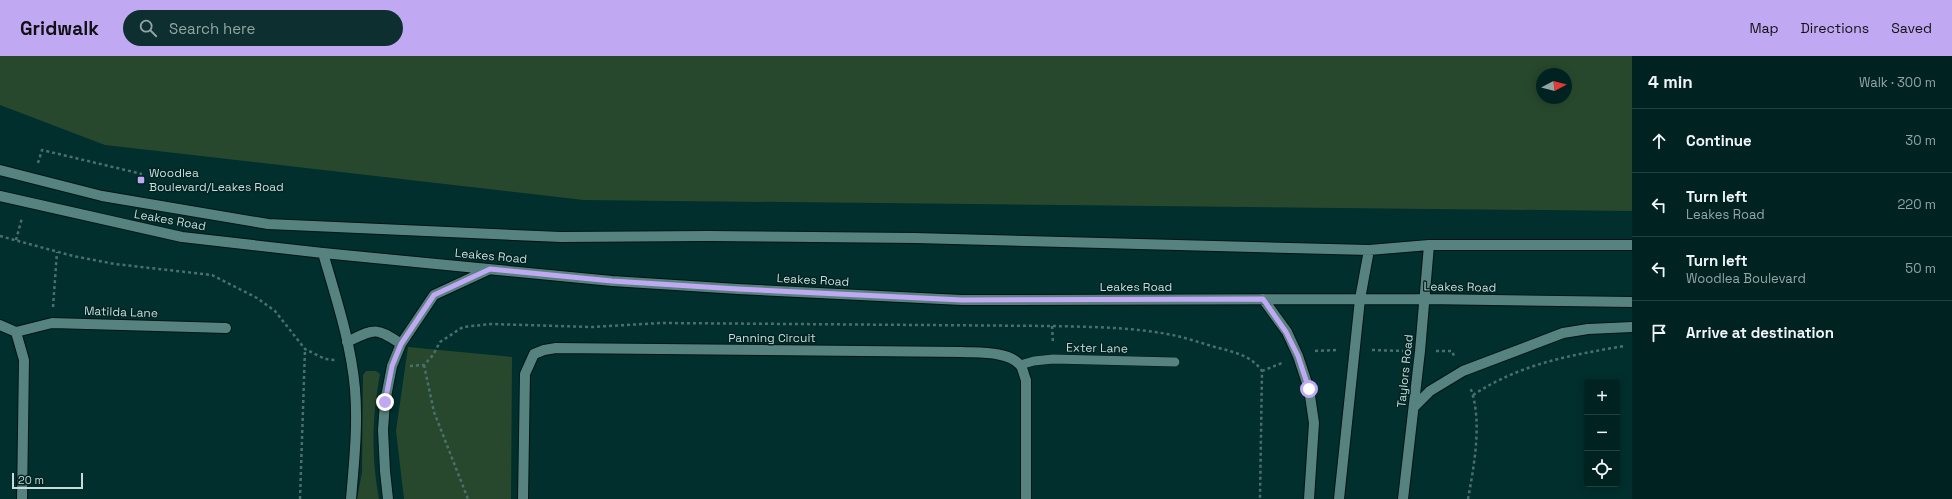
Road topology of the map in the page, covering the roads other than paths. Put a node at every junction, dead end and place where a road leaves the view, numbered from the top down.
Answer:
1 (0, 170) edge
2 (0, 196) edge
3 (1429, 245) junction
4 (1632, 245) edge
5 (1369, 250) junction
6 (323, 253) junction
7 (490, 269) junction
8 (1263, 299) junction
9 (1360, 299) junction
10 (1425, 299) junction
11 (1632, 302) edge
12 (0, 325) edge
13 (1632, 327) edge
14 (226, 328) dead end
15 (16, 332) junction
16 (347, 342) junction
17 (401, 344) junction
18 (1175, 362) dead end
19 (1020, 365) junction
20 (1414, 407) junction
21 (22, 499) edge
22 (351, 499) edge
23 (388, 499) edge
24 (524, 499) edge
25 (1026, 499) edge
26 (1309, 499) edge
27 (1339, 499) edge
28 (1403, 499) edge

1 - 5 street, Leakes Road
2 - 6 street, Leakes Road
3 - 4 street, Leakes Road
3 - 5 street, Leakes Road
3 - 10 street, Taylors Road
5 - 9 street
6 - 7 street, Leakes Road
6 - 16 street
7 - 8 street, Leakes Road
7 - 17 street
8 - 9 street, Leakes Road
8 - 26 street
9 - 10 street, Leakes Road
9 - 27 street
10 - 11 street, Leakes Road
10 - 20 street, Taylors Road
12 - 15 street
13 - 20 street
14 - 15 street, Matilda Lane
15 - 21 street
16 - 17 street
16 - 22 street
17 - 23 street
18 - 19 lane, Exter Lane
19 - 24 street, Panning Circuit
19 - 25 street
20 - 28 street, Taylors Road

